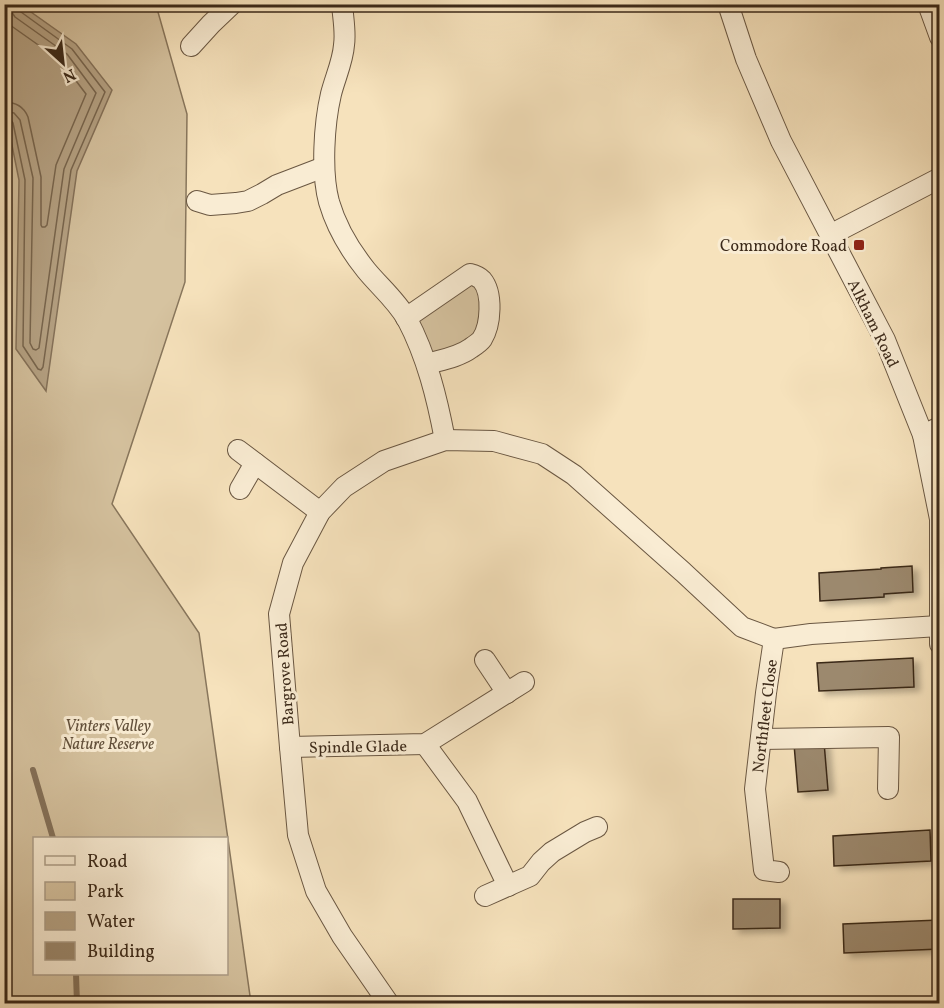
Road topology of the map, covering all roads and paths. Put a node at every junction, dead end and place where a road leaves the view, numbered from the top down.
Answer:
1 (232, 4) edge
2 (342, 4) edge
3 (728, 4) edge
4 (928, 4) edge
5 (939, 37) edge
6 (191, 46) dead end
7 (324, 167) junction
8 (939, 178) edge
9 (197, 201) dead end
10 (830, 235) junction
11 (406, 318) junction
12 (427, 364) junction
13 (931, 431) edge
14 (445, 440) junction
15 (238, 450) dead end
16 (255, 463) junction
17 (240, 489) dead end
18 (320, 512) junction
19 (939, 519) edge
20 (939, 626) edge
21 (774, 639) junction
22 (939, 644) edge
23 (485, 660) dead end
24 (524, 682) dead end
25 (507, 693) junction
26 (761, 739) junction
27 (425, 744) junction
28 (290, 747) junction
29 (888, 789) dead end
30 (597, 826) dead end
31 (779, 872) dead end
32 (508, 886) junction
33 (485, 896) dead end
34 (389, 1004) edge

1 - 6 street
2 - 7 street
3 - 10 street, Alkham Road
4 - 5 street
7 - 9 street
7 - 11 street
8 - 10 street
10 - 13 street, Alkham Road
11 - 12 street
11 - 12 street
12 - 14 street
13 - 19 street, Alkham Road
14 - 18 street, Bargrove Road
14 - 21 street, Bargrove Road
15 - 16 street
16 - 17 street
16 - 18 street
18 - 28 street, Bargrove Road
19 - 20 street, Alkham Road
20 - 21 street, Northfleet Close
20 - 22 street, Alkham Road
21 - 26 street, Northfleet Close
23 - 25 street
24 - 25 street, Spindle Glade
25 - 27 street, Spindle Glade
26 - 29 street
26 - 31 street, Northfleet Close
27 - 28 street, Spindle Glade
27 - 32 street, Spindle Glade
28 - 34 street, Bargrove Road
30 - 32 street
32 - 33 street

